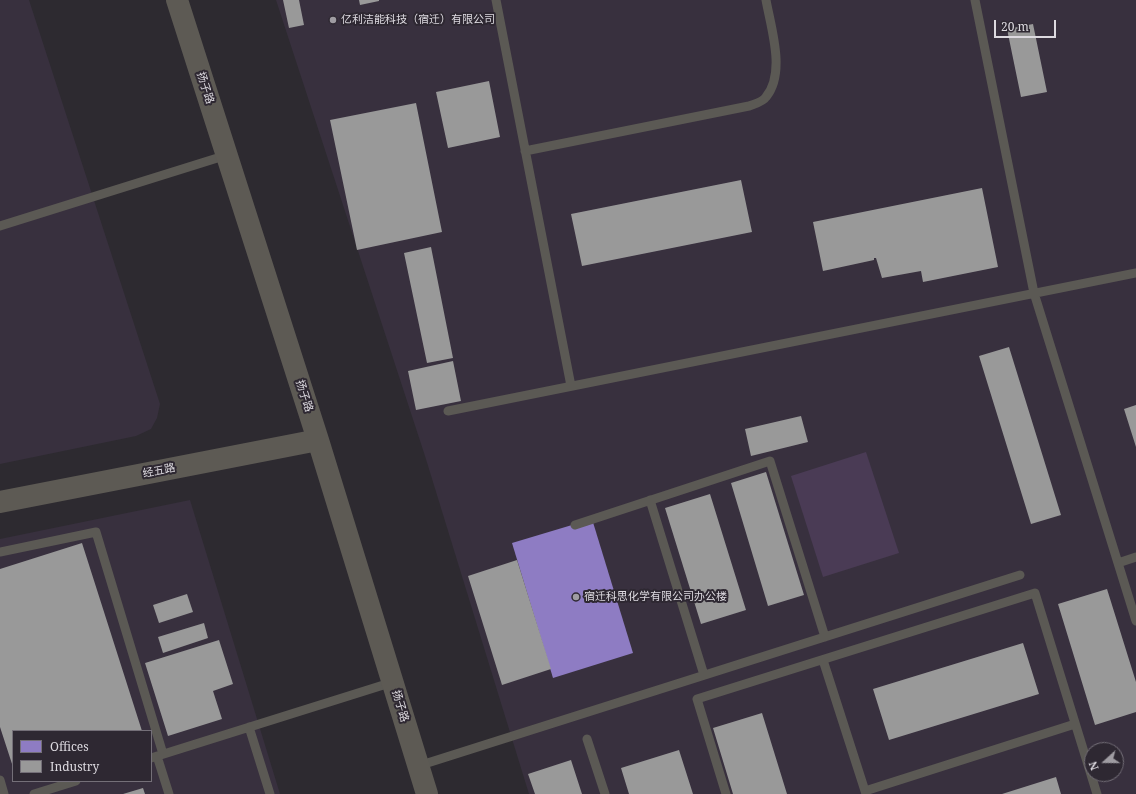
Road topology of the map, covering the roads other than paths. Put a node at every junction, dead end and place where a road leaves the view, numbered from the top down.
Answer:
1 (177, 0) edge
2 (496, 0) edge
3 (766, 0) edge
4 (975, 0) edge
5 (525, 151) junction
6 (227, 155) junction
7 (0, 226) edge
8 (1136, 273) edge
9 (1034, 293) junction
10 (572, 386) junction
11 (448, 411) dead end
12 (318, 440) junction
13 (650, 500) junction
14 (0, 502) edge
15 (575, 525) dead end
16 (0, 552) edge
17 (1136, 557) edge
18 (1118, 563) junction
19 (1020, 575) dead end
20 (1136, 621) edge
21 (825, 637) junction
22 (824, 660) junction
23 (704, 675) junction
24 (393, 682) junction
25 (1075, 724) junction
26 (249, 727) junction
27 (150, 730) edge
28 (152, 738) edge
29 (587, 739) dead end
30 (157, 756) edge
31 (418, 766) junction
32 (0, 780) edge
33 (74, 782) edge
34 (52, 791) edge
35 (866, 793) edge
36 (4, 794) edge
37 (34, 794) edge
38 (169, 794) edge
39 (270, 794) edge
40 (427, 794) edge
41 (605, 794) edge
42 (726, 794) edge
43 (1097, 794) edge

1 - 6 street, 扬子路
2 - 5 lane
3 - 5 lane
4 - 9 lane
5 - 10 lane
6 - 7 lane
6 - 12 street, 扬子路
8 - 9 lane
9 - 10 lane
9 - 18 lane
10 - 11 lane
12 - 14 street, 经五路
12 - 24 street, 扬子路
13 - 15 lane
13 - 21 lane
13 - 23 lane
16 - 27 lane
17 - 18 lane
18 - 20 lane
19 - 21 lane
21 - 23 lane
22 - 25 lane
22 - 35 lane
22 - 42 lane
23 - 31 lane
24 - 26 lane
24 - 31 street, 扬子路
25 - 35 lane
25 - 43 lane
26 - 30 lane
26 - 39 lane
28 - 30 lane
29 - 41 lane
30 - 38 lane
31 - 40 street, 扬子路
32 - 36 lane
33 - 34 lane
34 - 37 lane

